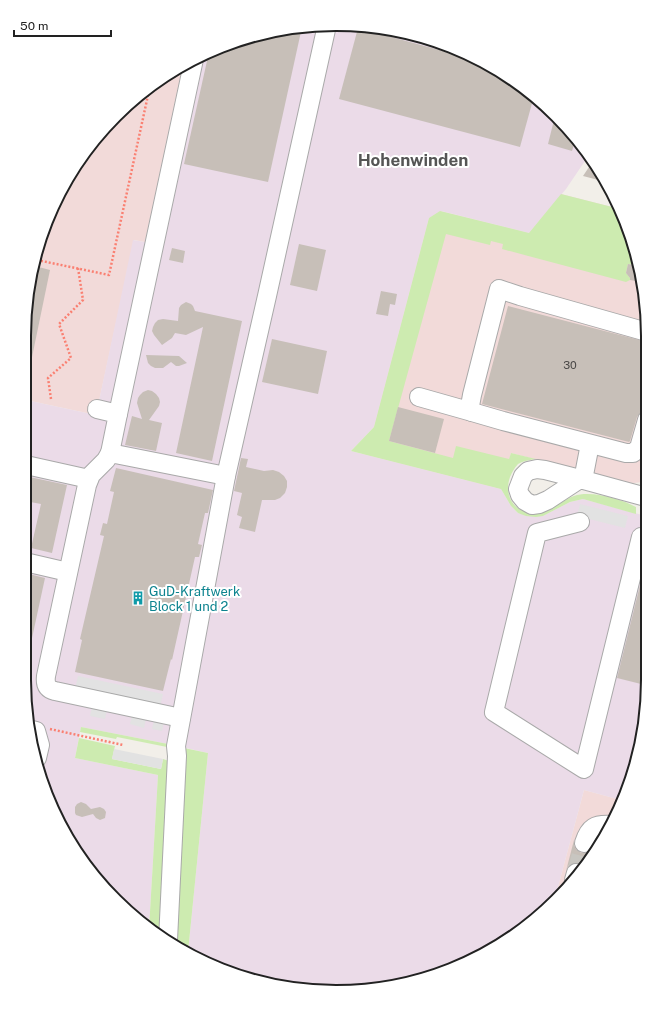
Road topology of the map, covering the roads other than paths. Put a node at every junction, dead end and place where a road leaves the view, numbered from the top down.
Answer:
1 (326, 32) edge
2 (190, 69) edge
3 (641, 330) edge
4 (419, 397) dead end
5 (97, 409) dead end
6 (472, 412) junction
7 (118, 414) junction
8 (641, 441) edge
9 (590, 444) junction
10 (110, 453) junction
11 (31, 466) edge
12 (226, 476) junction
13 (89, 479) junction
14 (641, 496) edge
15 (580, 522) dead end
16 (641, 538) dead end
17 (31, 563) edge
18 (68, 572) junction
19 (181, 718) junction
20 (37, 738) edge
21 (39, 750) edge
22 (604, 825) edge
23 (584, 843) tunnel mouth
24 (168, 935) edge

1 - 12 street
2 - 7 street
3 - 6 street
4 - 6 street
5 - 7 street
6 - 9 street
7 - 10 street
8 - 9 street
9 - 14 street
10 - 12 street
10 - 13 street
11 - 13 street
12 - 19 street
13 - 18 street
15 - 16 street
17 - 18 street
18 - 19 street
19 - 24 street
20 - 21 street
22 - 23 street

